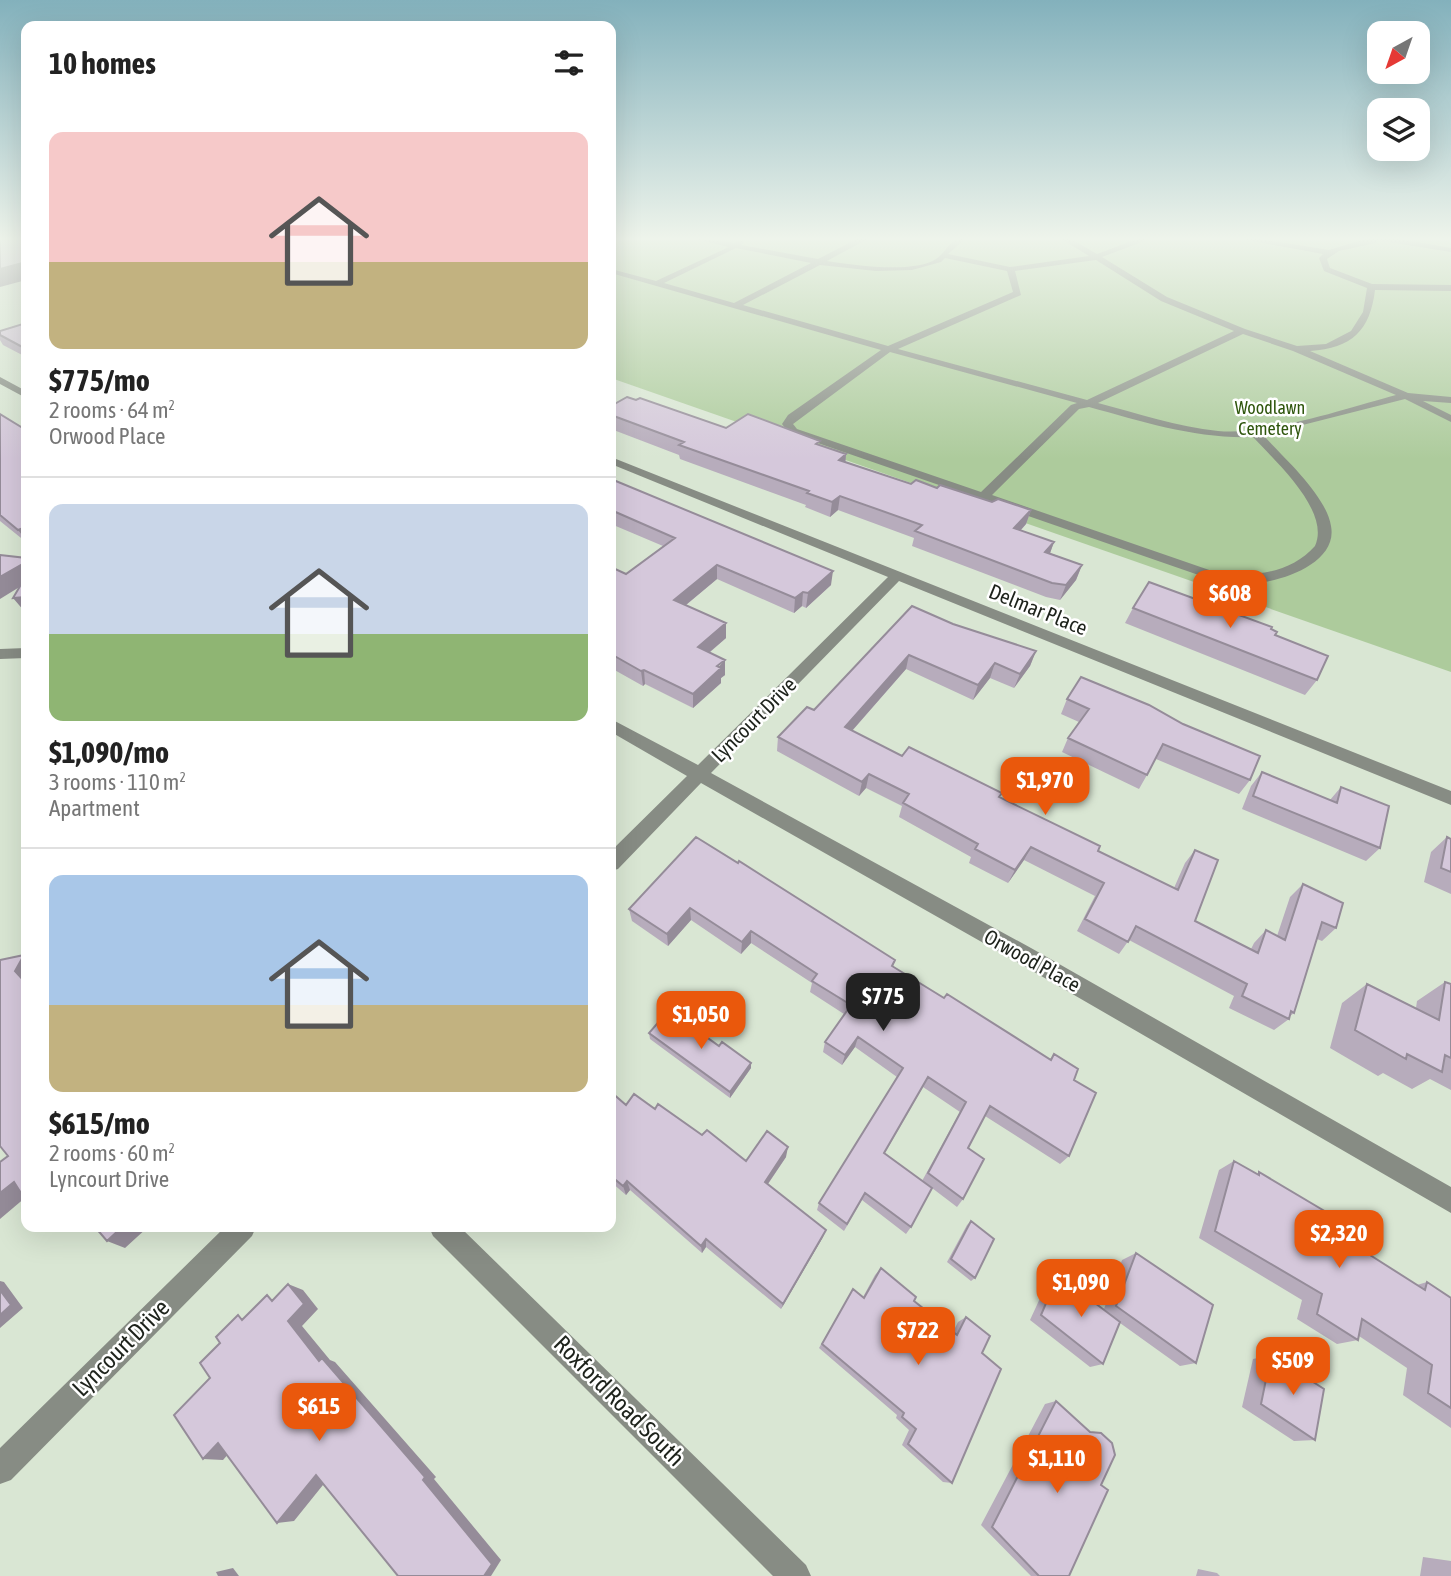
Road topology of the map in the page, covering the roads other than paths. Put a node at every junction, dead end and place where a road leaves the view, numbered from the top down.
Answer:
1 (755, 312) edge
2 (975, 312) edge
3 (1195, 312) edge
4 (1367, 312) edge
5 (1242, 331) junction
6 (1335, 346) junction
7 (889, 349) junction
8 (1296, 349) junction
9 (1351, 372) junction
10 (0, 380) edge
11 (21, 392) edge
12 (1405, 396) junction
13 (1451, 400) edge
14 (1088, 404) junction
15 (1451, 418) edge
16 (1256, 434) junction
17 (616, 462) edge
18 (983, 497) junction
19 (897, 576) junction
20 (21, 653) edge
21 (0, 654) edge
22 (616, 728) edge
23 (699, 776) junction
24 (1451, 798) edge
25 (616, 858) edge
26 (1451, 1200) edge
27 (238, 1232) edge
28 (447, 1232) edge
29 (0, 1469) edge
30 (795, 1576) edge

1 - 7 street
2 - 7 street
3 - 5 street
4 - 6 street
5 - 8 street
5 - 14 street
6 - 8 street
6 - 9 street
7 - 14 street
7 - 18 street
8 - 9 street
9 - 12 street
10 - 11 street
12 - 13 street
12 - 15 street
12 - 16 street
14 - 16 street
14 - 18 street
16 - 18 street
17 - 19 street, Delmar Place
19 - 23 street, Lyncourt Drive
19 - 24 street, Delmar Place
20 - 21 street
22 - 23 street, Orwood Place
23 - 25 street, Lyncourt Drive
23 - 26 street, Orwood Place
27 - 29 street, Lyncourt Drive
28 - 30 street, Roxford Road South

